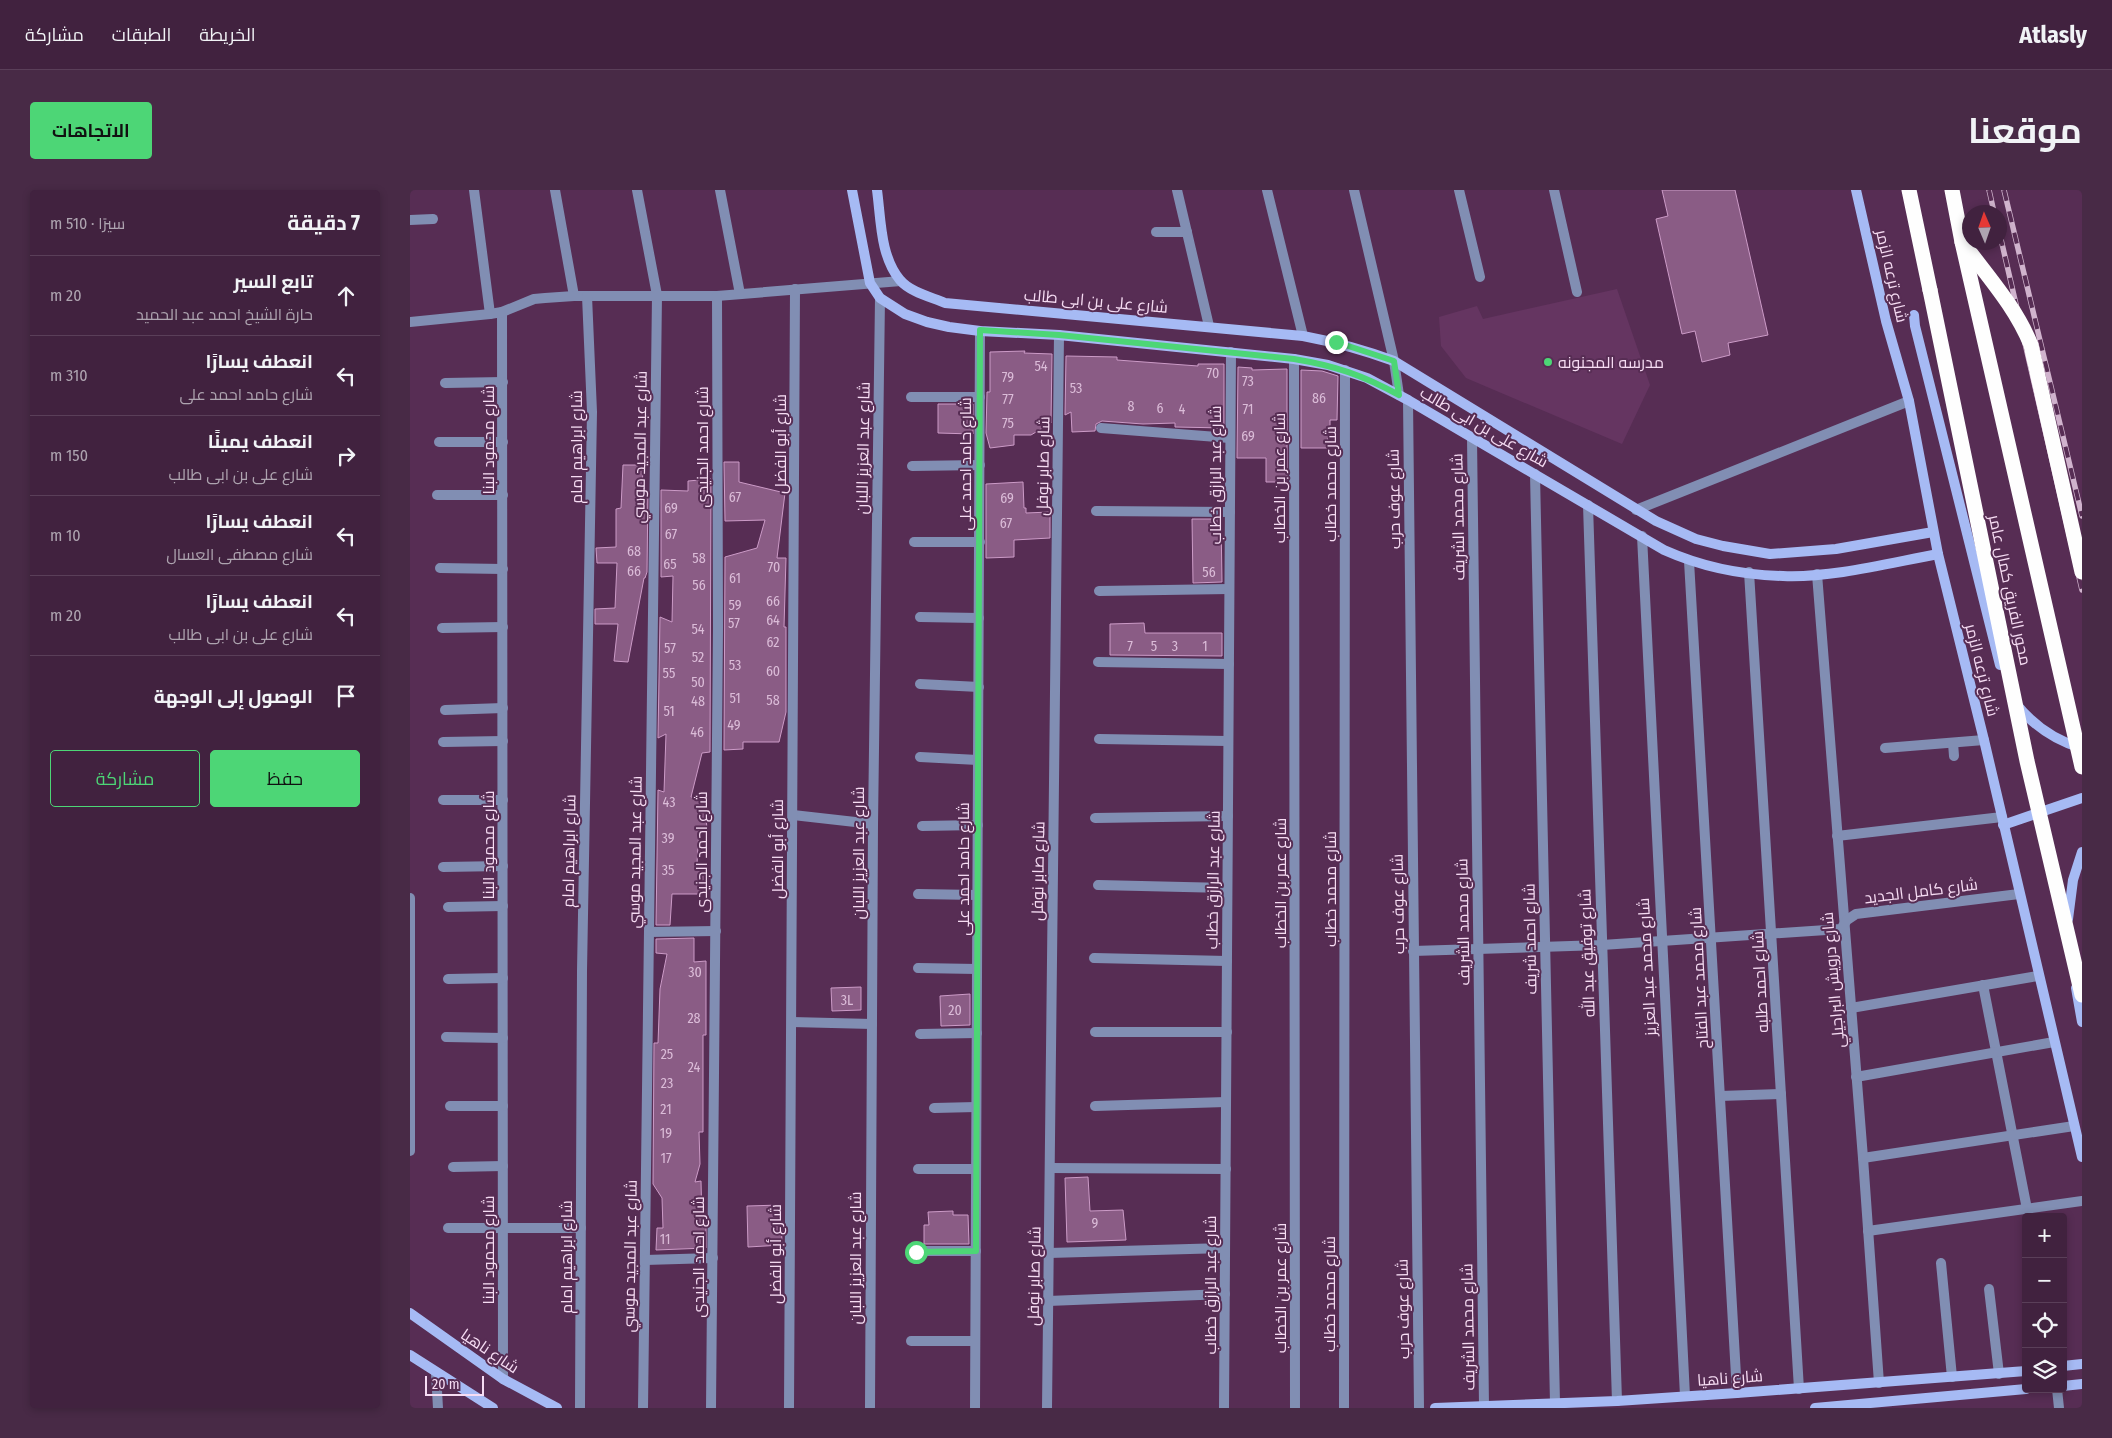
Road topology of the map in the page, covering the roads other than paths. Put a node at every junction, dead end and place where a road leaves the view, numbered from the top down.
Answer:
1 (474, 190) edge
2 (555, 190) edge
3 (637, 190) edge
4 (720, 190) edge
5 (852, 190) edge
6 (877, 190) edge
7 (1177, 190) edge
8 (1268, 190) edge
9 (1354, 190) edge
10 (1459, 190) edge
11 (1554, 190) edge
12 (1856, 190) edge
13 (1908, 190) edge
14 (1952, 190) edge
15 (433, 219) dead end
16 (410, 220) edge
17 (1156, 232) dead end
18 (1187, 232) junction
19 (1962, 242) edge
20 (1964, 250) edge
21 (1968, 250) edge
22 (1480, 277) dead end
23 (901, 281) junction
24 (870, 283) junction
25 (796, 289) junction
26 (1577, 292) dead end
27 (740, 294) junction
28 (657, 295) junction
29 (574, 296) junction
30 (587, 296) junction
31 (717, 296) junction
32 (880, 298) junction
33 (502, 312) junction
34 (490, 314) junction
35 (1914, 315) dead end
36 (410, 322) edge
37 (1209, 326) junction
38 (980, 330) junction
39 (1059, 335) junction
40 (1303, 336) junction
41 (1230, 352) junction
42 (1294, 359) junction
43 (1394, 361) junction
44 (1345, 370) junction
45 (503, 382) junction
46 (445, 383) dead end
47 (911, 397) dead end
48 (980, 397) junction
49 (1404, 398) junction
50 (1909, 401) junction
51 (1101, 428) dead end
52 (1230, 438) junction
53 (1472, 438) junction
54 (440, 442) dead end
55 (503, 442) junction
56 (980, 465) junction
57 (912, 466) dead end
58 (1535, 474) junction
59 (437, 495) dead end
60 (503, 495) junction
61 (1588, 505) junction
62 (1636, 510) junction
63 (1096, 511) dead end
64 (1230, 512) junction
65 (1933, 532) junction
66 (1642, 536) junction
67 (914, 542) dead end
68 (980, 542) junction
69 (1938, 554) junction
70 (1689, 561) junction
71 (440, 568) dead end
72 (503, 569) junction
73 (1749, 572) junction
74 (2082, 572) edge
75 (1817, 574) junction
76 (1229, 589) junction
77 (1100, 591) dead end
78 (920, 617) dead end
79 (979, 618) junction
80 (503, 627) junction
81 (442, 628) dead end
82 (1098, 662) dead end
83 (1229, 664) junction
84 (920, 684) dead end
85 (979, 687) junction
86 (503, 708) junction
87 (445, 710) dead end
88 (1099, 739) dead end
89 (1984, 740) junction
90 (503, 741) junction
91 (1228, 741) junction
92 (444, 742) dead end
93 (1953, 743) junction
94 (1885, 748) dead end
95 (2082, 749) edge
96 (1954, 756) dead end
97 (920, 757) dead end
98 (978, 760) junction
99 (2082, 767) edge
100 (2082, 798) edge
101 (443, 800) dead end
102 (503, 800) junction
103 (793, 815) junction
104 (1228, 816) junction
105 (1095, 818) dead end
106 (2002, 821) junction
107 (873, 824) junction
108 (978, 825) junction
109 (922, 826) dead end
110 (1837, 836) junction
111 (2082, 852) edge
112 (503, 866) junction
113 (443, 867) dead end
114 (1098, 885) dead end
115 (1228, 888) junction
116 (918, 894) dead end
117 (2019, 894) junction
118 (978, 895) junction
119 (410, 898) edge
120 (503, 906) junction
121 (448, 907) dead end
122 (1844, 927) junction
123 (716, 931) junction
124 (649, 932) junction
125 (1772, 933) junction
126 (1712, 937) junction
127 (1661, 941) junction
128 (1602, 945) junction
129 (1545, 947) junction
130 (1478, 949) junction
131 (1413, 951) junction
132 (1094, 958) dead end
133 (1227, 961) junction
134 (918, 968) dead end
135 (977, 969) junction
136 (2038, 976) junction
137 (503, 978) junction
138 (448, 979) dead end
139 (1984, 985) junction
140 (2082, 995) edge
141 (1851, 1008) junction
142 (792, 1022) junction
143 (2082, 1022) edge
144 (872, 1024) junction
145 (1094, 1032) dead end
146 (1226, 1032) junction
147 (977, 1033) junction
148 (920, 1034) dead end
149 (446, 1038) dead end
150 (503, 1038) junction
151 (2054, 1042) junction
152 (1996, 1052) junction
153 (1856, 1077) junction
154 (1781, 1094) junction
155 (1720, 1096) junction
156 (1226, 1102) junction
157 (450, 1106) dead end
158 (503, 1106) junction
159 (1095, 1106) dead end
160 (976, 1107) junction
161 (934, 1108) dead end
162 (2074, 1126) junction
163 (2013, 1136) junction
164 (410, 1151) edge
165 (1863, 1158) junction
166 (2082, 1158) edge
167 (503, 1166) junction
168 (453, 1167) dead end
169 (1050, 1168) junction
170 (1226, 1168) junction
171 (918, 1169) dead end
172 (976, 1169) junction
173 (2082, 1201) edge
174 (2027, 1209) junction
175 (448, 1228) dead end
176 (503, 1228) junction
177 (581, 1228) junction
178 (1868, 1231) junction
179 (1225, 1248) junction
180 (976, 1251) junction
181 (916, 1252) dead end
182 (1049, 1253) junction
183 (713, 1258) junction
184 (645, 1260) junction
185 (1941, 1263) dead end
186 (1989, 1289) dead end
187 (1225, 1294) junction
188 (1048, 1302) junction
189 (410, 1313) edge
190 (910, 1341) dead end
191 (975, 1341) junction
192 (410, 1355) edge
193 (2082, 1364) edge
194 (2067, 1366) edge
195 (2022, 1371) edge
196 (436, 1372) junction
197 (1999, 1374) junction
198 (1952, 1377) junction
199 (503, 1379) junction
200 (1879, 1383) junction
201 (2082, 1384) edge
202 (2067, 1386) edge
203 (1799, 1389) junction
204 (2022, 1390) edge
205 (1737, 1393) junction
206 (2058, 1393) edge
207 (1684, 1396) junction
208 (1617, 1400) junction
209 (1555, 1403) junction
210 (1916, 1404) edge
211 (1484, 1406) junction
212 (438, 1408) edge
213 (493, 1408) edge
214 (557, 1408) edge
215 (580, 1408) edge
216 (643, 1408) edge
217 (711, 1408) edge
218 (789, 1408) edge
219 (870, 1408) edge
220 (975, 1408) edge
221 (1047, 1408) edge
222 (1224, 1408) edge
223 (1295, 1408) edge
224 (1344, 1408) edge
225 (1419, 1408) edge
226 (1435, 1408) edge
227 (1814, 1408) edge
228 (2060, 1408) edge

1 - 34 street
2 - 29 street
3 - 28 street, شارع عبد المجيد موسي
4 - 27 street
5 - 24 street, شارع على بن ابى طالب
6 - 23 street
7 - 18 street
8 - 40 street
9 - 43 street, شارع عوف حرب
10 - 22 street
11 - 26 street
12 - 50 street, شارع ترعه الزمر
13 - 140 highway, محور الفريق كمال عامر, bridge
14 - 19 highway, محور الفريق كمال عامر
15 - 16 street
17 - 18 street
18 - 37 street
20 - 99 highway, محور الفريق كمال عامر, bridge
21 - 74 highway, bridge
23 - 24 street
23 - 37 street, شارع على بن ابى طالب
24 - 25 street
24 - 32 street, شارع على بن ابى طالب
25 - 27 street
25 - 103 street, شارع أبو الفضل
27 - 31 street
28 - 30 street
28 - 31 street
28 - 124 street, شارع عبد المجيد موسي
29 - 30 street
29 - 33 street
30 - 177 street, شارع ابراهيم امام
31 - 123 street, شارع احمد الجنيدى
32 - 38 street, شارع على بن ابى طالب
32 - 107 street, شارع عبد العزيز اللبان
33 - 34 street
33 - 45 street, شارع محمود البنا
34 - 36 street
35 - 95 street, bridge
37 - 40 street, شارع على بن ابى طالب
38 - 39 street, شارع على بن ابى طالب
38 - 48 street, شارع حامد احمد على
39 - 41 street, شارع على بن ابى طالب
39 - 169 street, شارع صابر نوفل
40 - 43 street, شارع على بن ابى طالب
41 - 42 street, شارع على بن ابى طالب
41 - 52 street, شارع عبد الرازق خطاب
42 - 44 street, شارع على بن ابى طالب
42 - 223 street, شارع عمر بن الخطاب
43 - 49 street, شارع عوف حرب
43 - 62 street, شارع على بن ابى طالب
44 - 49 street, شارع على بن ابى طالب
44 - 224 street, شارع محمد خطاب
45 - 46 street
45 - 55 street, شارع محمود البنا
47 - 48 street
48 - 56 street, شارع حامد احمد على
49 - 53 street, شارع على بن ابى طالب
49 - 131 street, شارع عوف حرب
50 - 62 street
50 - 65 street, شارع ترعه الزمر
51 - 52 street
52 - 64 street, شارع عبد الرازق خطاب
53 - 58 street, شارع على بن ابى طالب
53 - 130 street, شارع محمد الشريف
54 - 55 street
55 - 60 street, شارع محمود البنا
56 - 57 street
56 - 68 street, شارع حامد احمد على
58 - 61 street, شارع على بن ابى طالب
58 - 129 street, شارع احمد شريف
59 - 60 street
60 - 72 street, شارع محمود البنا
61 - 66 street, شارع على بن ابى طالب
61 - 128 street, شارع توفيق عبد الله
62 - 65 street, شارع على بن ابى طالب
63 - 64 street
64 - 76 street, شارع عبد الرازق خطاب
65 - 69 street, شارع ترعه الزمر
66 - 70 street, شارع على بن ابى طالب
66 - 127 street, شارع محمد عبد العزيز
67 - 68 street
68 - 79 street, شارع حامد احمد على
69 - 75 street, شارع على بن ابى طالب
69 - 89 street, شارع ترعه الزمر
70 - 73 street, شارع على بن ابى طالب
70 - 126 street, شارع محمد عبد الفتاح
71 - 72 street
72 - 80 street, شارع محمود البنا
73 - 75 street, شارع على بن ابى طالب
73 - 125 street, شارع احمد طلبه
75 - 110 street, شارع درويش البراجيلي
76 - 77 street
76 - 83 street, شارع عبد الرازق خطاب
78 - 79 street
79 - 85 street, شارع حامد احمد على
80 - 81 street
80 - 86 street, شارع محمود البنا
82 - 83 street
83 - 91 street, شارع عبد الرازق خطاب
84 - 85 street
85 - 98 street, شارع حامد احمد على
86 - 87 street
86 - 90 street, شارع محمود البنا
88 - 91 street
89 - 93 street
89 - 106 street, شارع ترعه الزمر
90 - 92 street
90 - 102 street, شارع محمود البنا
91 - 104 street, شارع عبد الرازق خطاب
93 - 94 street
93 - 96 street
97 - 98 street
98 - 108 street, شارع حامد احمد على
100 - 106 street
101 - 102 street
102 - 112 street, شارع محمود البنا
103 - 107 street
103 - 142 street, شارع أبو الفضل
104 - 105 street
104 - 115 street, شارع عبد الرازق خطاب
106 - 110 street
106 - 117 street, شارع ترعه الزمر
107 - 144 street, شارع عبد العزيز اللبان
108 - 109 street
108 - 118 street, شارع حامد احمد على
110 - 122 street, شارع درويش البراجيلي
111 - 143 street, bridge
112 - 113 street
112 - 120 street, شارع محمود البنا
114 - 115 street
115 - 133 street, شارع عبد الرازق خطاب
116 - 118 street
117 - 122 street, شارع كامل الجديد
117 - 136 street, شارع ترعه الزمر
118 - 135 street, شارع حامد احمد على
119 - 164 street
120 - 121 street
120 - 137 street, شارع محمود البنا
122 - 125 street, شارع كامل الجديد
122 - 141 street, شارع درويش البراجيلي
123 - 124 street
123 - 183 street, شارع احمد الجنيدى
124 - 184 street, شارع عبد المجيد موسي
125 - 126 street, شارع كامل الجديد
125 - 154 street, شارع احمد طلبه
126 - 127 street, شارع كامل الجديد
126 - 155 street, شارع محمد عبد الفتاح
127 - 128 street, شارع كامل الجديد
127 - 207 street, شارع محمد عبد العزيز
128 - 129 street, شارع كامل الجديد
128 - 208 street, شارع توفيق عبد الله
129 - 130 street, شارع كامل الجديد
129 - 209 street, شارع احمد شريف
130 - 131 street, شارع كامل الجديد
130 - 211 street, شارع محمد الشريف
131 - 225 street, شارع عوف حرب
132 - 133 street
133 - 146 street, شارع عبد الرازق خطاب
134 - 135 street
135 - 147 street, شارع حامد احمد على
136 - 139 street
136 - 151 street, شارع ترعه الزمر
137 - 138 street
137 - 150 street, شارع محمود البنا
139 - 141 street
139 - 152 street
141 - 153 street, شارع درويش البراجيلي
142 - 144 street
142 - 218 street, شارع أبو الفضل
144 - 219 street, شارع عبد العزيز اللبان
145 - 146 street
146 - 156 street, شارع عبد الرازق خطاب
147 - 148 street
147 - 160 street, شارع حامد احمد على
149 - 150 street
150 - 158 street, شارع محمود البنا
151 - 152 street
151 - 162 street, شارع ترعه الزمر
152 - 153 street
152 - 163 street
153 - 165 street, شارع درويش البراجيلي
154 - 155 street
154 - 203 street, شارع احمد طلبه
155 - 205 street, شارع محمد عبد الفتاح
156 - 159 street
156 - 170 street, شارع عبد الرازق خطاب
157 - 158 street
158 - 167 street, شارع محمود البنا
160 - 161 street
160 - 172 street, شارع حامد احمد على
162 - 163 street
162 - 166 street, شارع ترعه الزمر
163 - 165 street
163 - 174 street
165 - 178 street, شارع درويش البراجيلي
167 - 168 street
167 - 176 street, شارع محمود البنا
169 - 170 street
169 - 182 street, شارع صابر نوفل
170 - 179 street, شارع عبد الرازق خطاب
171 - 172 street
172 - 180 street, شارع حامد احمد على
173 - 174 street
174 - 178 street
175 - 176 street
176 - 177 street
176 - 199 street, شارع محمود البنا
177 - 215 street, شارع ابراهيم امام
178 - 200 street, شارع درويش البراجيلي
179 - 182 street
179 - 187 street, شارع عبد الرازق خطاب
180 - 181 street
180 - 191 street, شارع حامد احمد على
182 - 188 street, شارع صابر نوفل
183 - 184 street
183 - 217 street, شارع احمد الجنيدى
184 - 216 street, شارع عبد المجيد موسي
185 - 198 street
186 - 197 street
187 - 188 street
187 - 222 street, شارع عبد الرازق خطاب
188 - 221 street, شارع صابر نوفل
189 - 199 street, شارع ناهيا
190 - 191 street
191 - 220 street, شارع حامد احمد على
192 - 196 street
193 - 194 street
195 - 197 street, شارع ناهيا
196 - 212 street
196 - 213 street
197 - 198 street, شارع ناهيا
198 - 200 street, شارع ناهيا
199 - 214 street, شارع ناهيا
200 - 203 street, شارع ناهيا
201 - 202 street
203 - 205 street, شارع ناهيا
204 - 210 street
205 - 207 street, شارع ناهيا
206 - 228 street
207 - 208 street, شارع ناهيا
208 - 209 street, شارع ناهيا
209 - 211 street, شارع ناهيا
210 - 227 street
211 - 226 street, شارع ناهيا

